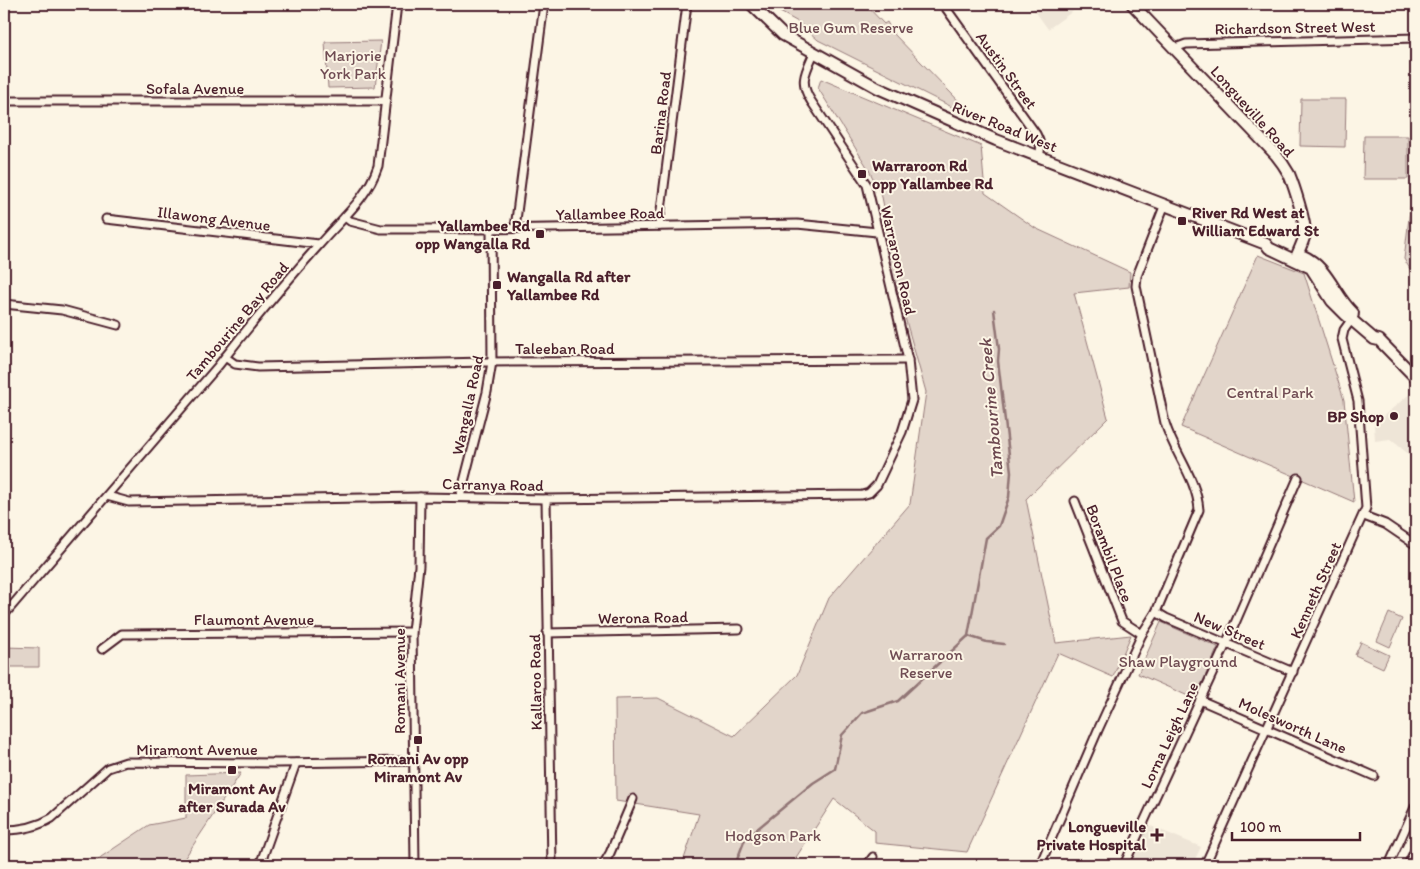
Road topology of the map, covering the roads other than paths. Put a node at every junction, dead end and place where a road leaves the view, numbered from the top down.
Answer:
1 (397, 4) edge
2 (544, 4) edge
3 (687, 4) edge
4 (752, 4) edge
5 (943, 4) edge
6 (1132, 4) edge
7 (1416, 38) edge
8 (1174, 48) junction
9 (814, 54) junction
10 (4, 101) edge
11 (386, 101) junction
12 (1039, 156) junction
13 (1165, 204) junction
14 (345, 217) junction
15 (106, 219) dead end
16 (659, 226) junction
17 (515, 228) junction
18 (491, 229) junction
19 (877, 232) junction
20 (319, 244) junction
21 (1296, 257) junction
22 (4, 304) edge
23 (1354, 317) junction
24 (118, 325) dead end
25 (225, 357) junction
26 (908, 360) junction
27 (492, 362) junction
28 (1416, 378) edge
29 (1298, 478) dead end
30 (877, 485) joint
31 (107, 496) junction
32 (420, 497) junction
33 (460, 497) junction
34 (546, 499) junction
35 (1075, 501) dead end
36 (1364, 516) junction
37 (1416, 545) edge
38 (5, 611) edge
39 (1156, 612) junction
40 (739, 629) dead end
41 (412, 632) junction
42 (548, 633) junction
43 (1142, 634) junction
44 (1226, 644) junction
45 (102, 649) dead end
46 (1293, 672) junction
47 (1200, 700) junction
48 (1267, 729) junction
49 (413, 760) junction
50 (296, 762) junction
51 (1374, 776) dead end
52 (632, 799) dead end
53 (1416, 805) edge
54 (1416, 827) edge
55 (4, 830) edge
56 (873, 857) dead end
57 (260, 865) edge
58 (414, 865) edge
59 (552, 865) edge
60 (602, 865) edge
61 (867, 865) edge
62 (1040, 865) edge
63 (1124, 865) edge
64 (1205, 865) edge
65 (1389, 865) edge
66 (1398, 865) edge

1 - 11 street, Tambourine Bay Road
2 - 17 street
3 - 16 street, Barina Road
4 - 9 main road, River Road West
5 - 12 street, Austin Street
6 - 8 main road, Longueville Road
7 - 8 street, Richardson Street West
8 - 21 main road, Longueville Road
9 - 12 main road, River Road West
9 - 19 street, Warraroon Road
10 - 11 street, Sofala Avenue
11 - 14 street, Tambourine Bay Road
12 - 13 main road, River Road West
13 - 21 main road, River Road West
13 - 39 street
14 - 18 street, Yallambee Road
14 - 20 street, Tambourine Bay Road
15 - 20 street, Illawong Avenue
16 - 17 street, Yallambee Road
16 - 19 street, Yallambee Road
17 - 18 street, Yallambee Road
18 - 27 street, Wangalla Road
19 - 26 street, Warraroon Road
20 - 25 street, Tambourine Bay Road
21 - 23 main road, River Road West
22 - 24 street
23 - 28 main road, River Road West
23 - 36 street, Kenneth Street
25 - 27 street, Taleeban Road
25 - 31 street, Tambourine Bay Road
26 - 27 street, Taleeban Road
26 - 30 street, Warraroon Road
27 - 33 street, Wangalla Road
29 - 44 street, Lorna Leigh Lane
30 - 34 street, Carranya Road
31 - 32 street, Carranya Road
31 - 38 street, Tambourine Bay Road
32 - 33 street, Carranya Road
32 - 41 street, Romani Avenue
33 - 34 street, Carranya Road
34 - 42 street, Kallaroo Road
35 - 43 street, Borambil Place
36 - 37 street
36 - 46 street, Kenneth Street
39 - 43 street
39 - 44 street, New Street
40 - 42 street, Werona Road
41 - 45 street, Flaumont Avenue
41 - 49 street, Romani Avenue
42 - 59 street, Kallaroo Road
43 - 62 street
44 - 46 street, New Street
44 - 47 street, Lorna Leigh Lane
46 - 48 street, Kenneth Street
47 - 48 street, Molesworth Lane
47 - 63 street, Lorna Leigh Lane
48 - 51 street, Molesworth Lane
48 - 64 street, Kenneth Street
49 - 50 street, Miramont Avenue
49 - 58 street, Romani Avenue
50 - 55 street, Miramont Avenue
50 - 57 street
52 - 60 street
53 - 65 street
54 - 66 street
56 - 61 street

